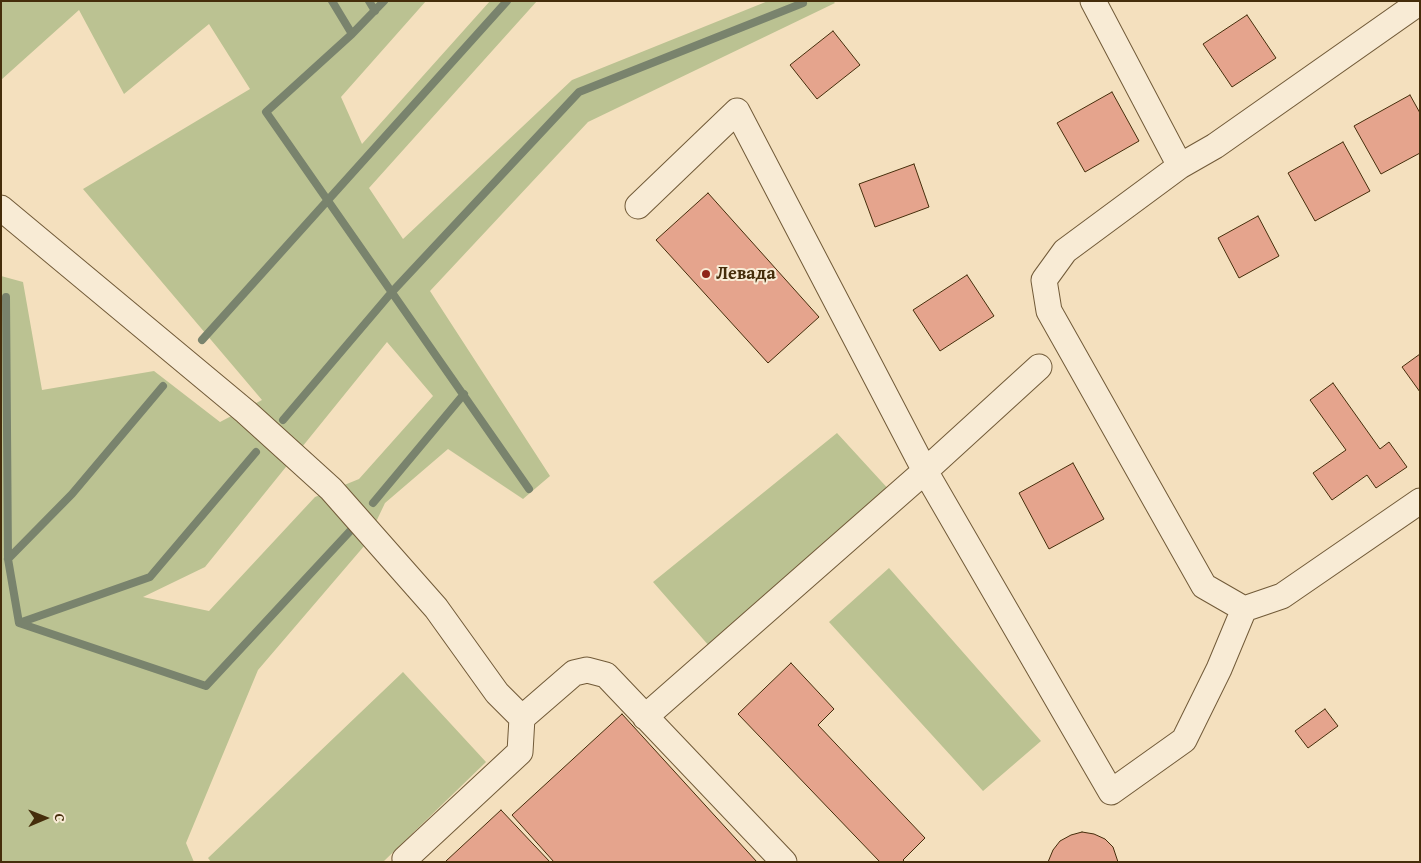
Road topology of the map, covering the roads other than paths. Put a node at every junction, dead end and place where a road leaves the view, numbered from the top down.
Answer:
1 (1093, 1) edge
2 (1420, 2) edge
3 (1180, 166) junction
4 (638, 206) dead end
5 (1, 208) edge
6 (1039, 367) dead end
7 (925, 471) junction
8 (1420, 501) edge
9 (1244, 609) junction
10 (646, 717) junction
11 (522, 718) junction
12 (406, 862) edge
13 (784, 862) edge

1 - 3 street
2 - 3 street
3 - 9 street
4 - 7 street
5 - 11 street
6 - 7 street
7 - 9 street
7 - 10 street
8 - 9 street
10 - 11 street
10 - 13 street
11 - 12 street

